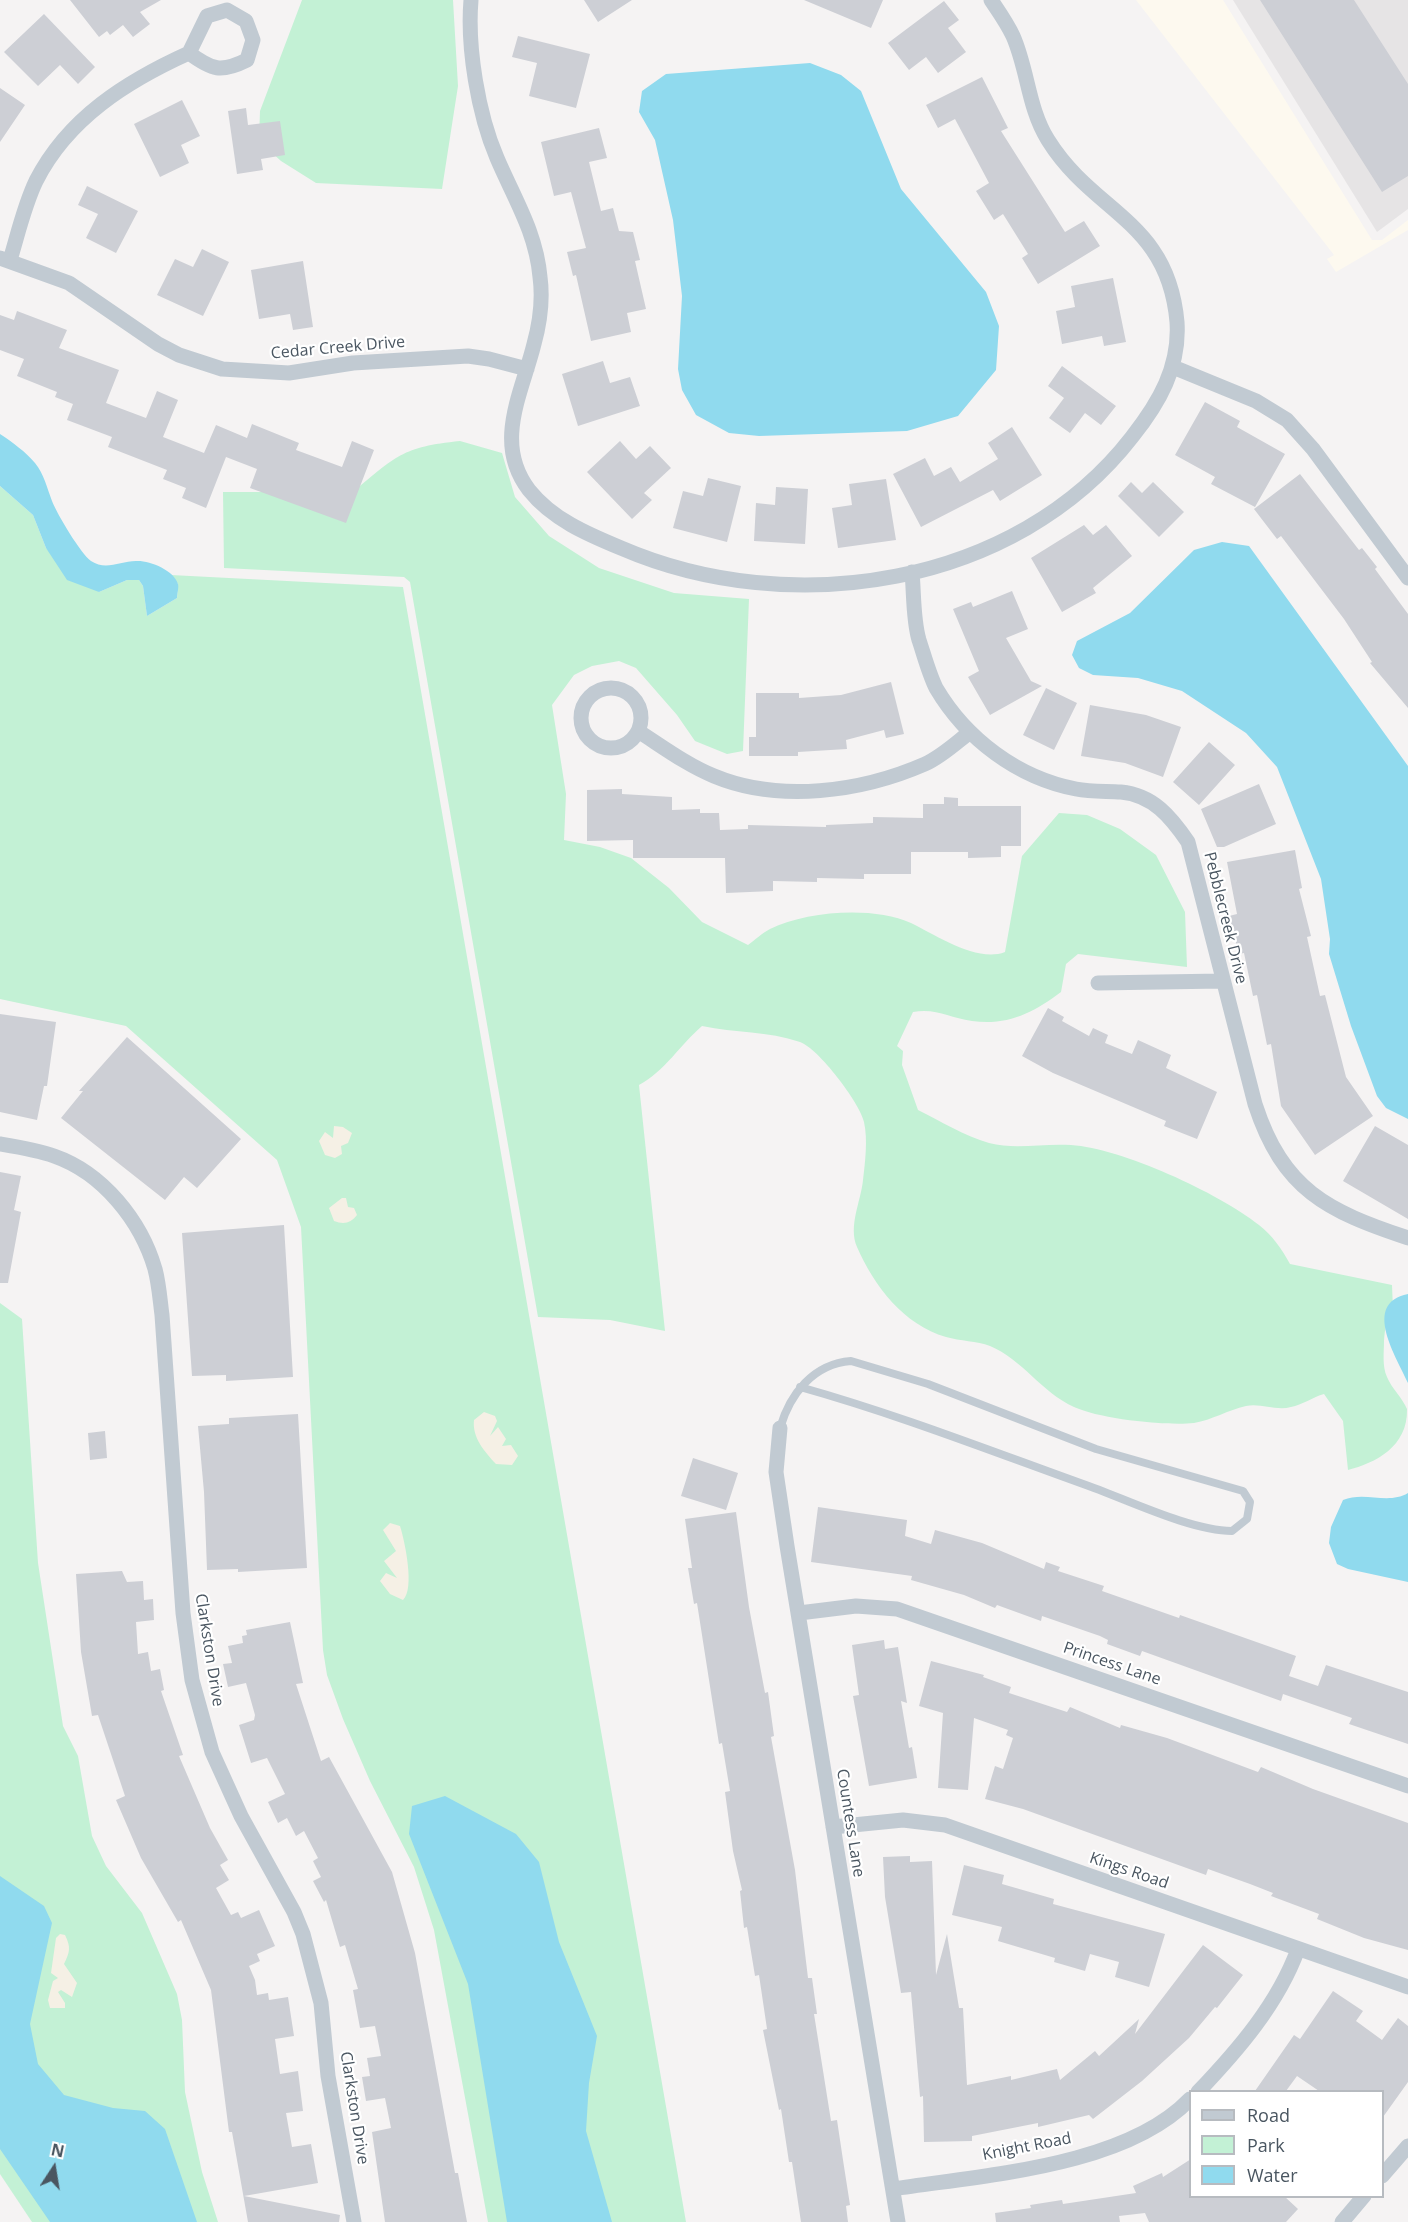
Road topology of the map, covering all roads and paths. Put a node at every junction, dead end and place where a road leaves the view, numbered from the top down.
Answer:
1 (471, 0) edge
2 (991, 0) edge
3 (189, 53) junction
4 (5, 259) edge
5 (1173, 367) junction
6 (527, 369) junction
7 (912, 573) junction
8 (1408, 578) edge
9 (638, 731) junction
10 (970, 732) junction
11 (1222, 981) junction
12 (1098, 983) dead end
13 (0, 1144) edge
14 (1408, 1238) edge
15 (801, 1387) junction
16 (780, 1428) joint
17 (799, 1612) junction
18 (1408, 1786) edge
19 (833, 1827) junction
20 (1298, 1949) junction
21 (1408, 1987) edge
22 (1199, 2090) edge
23 (1189, 2101) edge
24 (1408, 2146) edge
25 (1384, 2175) edge
26 (893, 2188) junction
27 (1362, 2198) edge
28 (354, 2222) edge
29 (898, 2222) edge
30 (1342, 2222) edge

1 - 6 street
2 - 5 street
3 - 3 street
3 - 4 street
4 - 6 street, Cedar Creek Drive
5 - 7 street
5 - 8 street
6 - 7 street
7 - 10 street, Pebblecreek Drive
9 - 9 street
9 - 10 street
10 - 11 street, Pebblecreek Drive
11 - 12 street
11 - 14 street, Pebblecreek Drive
13 - 28 street, Clarkston Drive
15 - 15 lane
15 - 16 lane
16 - 17 street, Countess Lane
17 - 18 street, Princess Lane
17 - 19 street, Countess Lane
19 - 20 street, Kings Road
19 - 26 street, Countess Lane
20 - 21 street, Kings Road
20 - 22 street
23 - 26 street, Knight Road
24 - 25 street
26 - 29 street, Countess Lane
27 - 30 street

